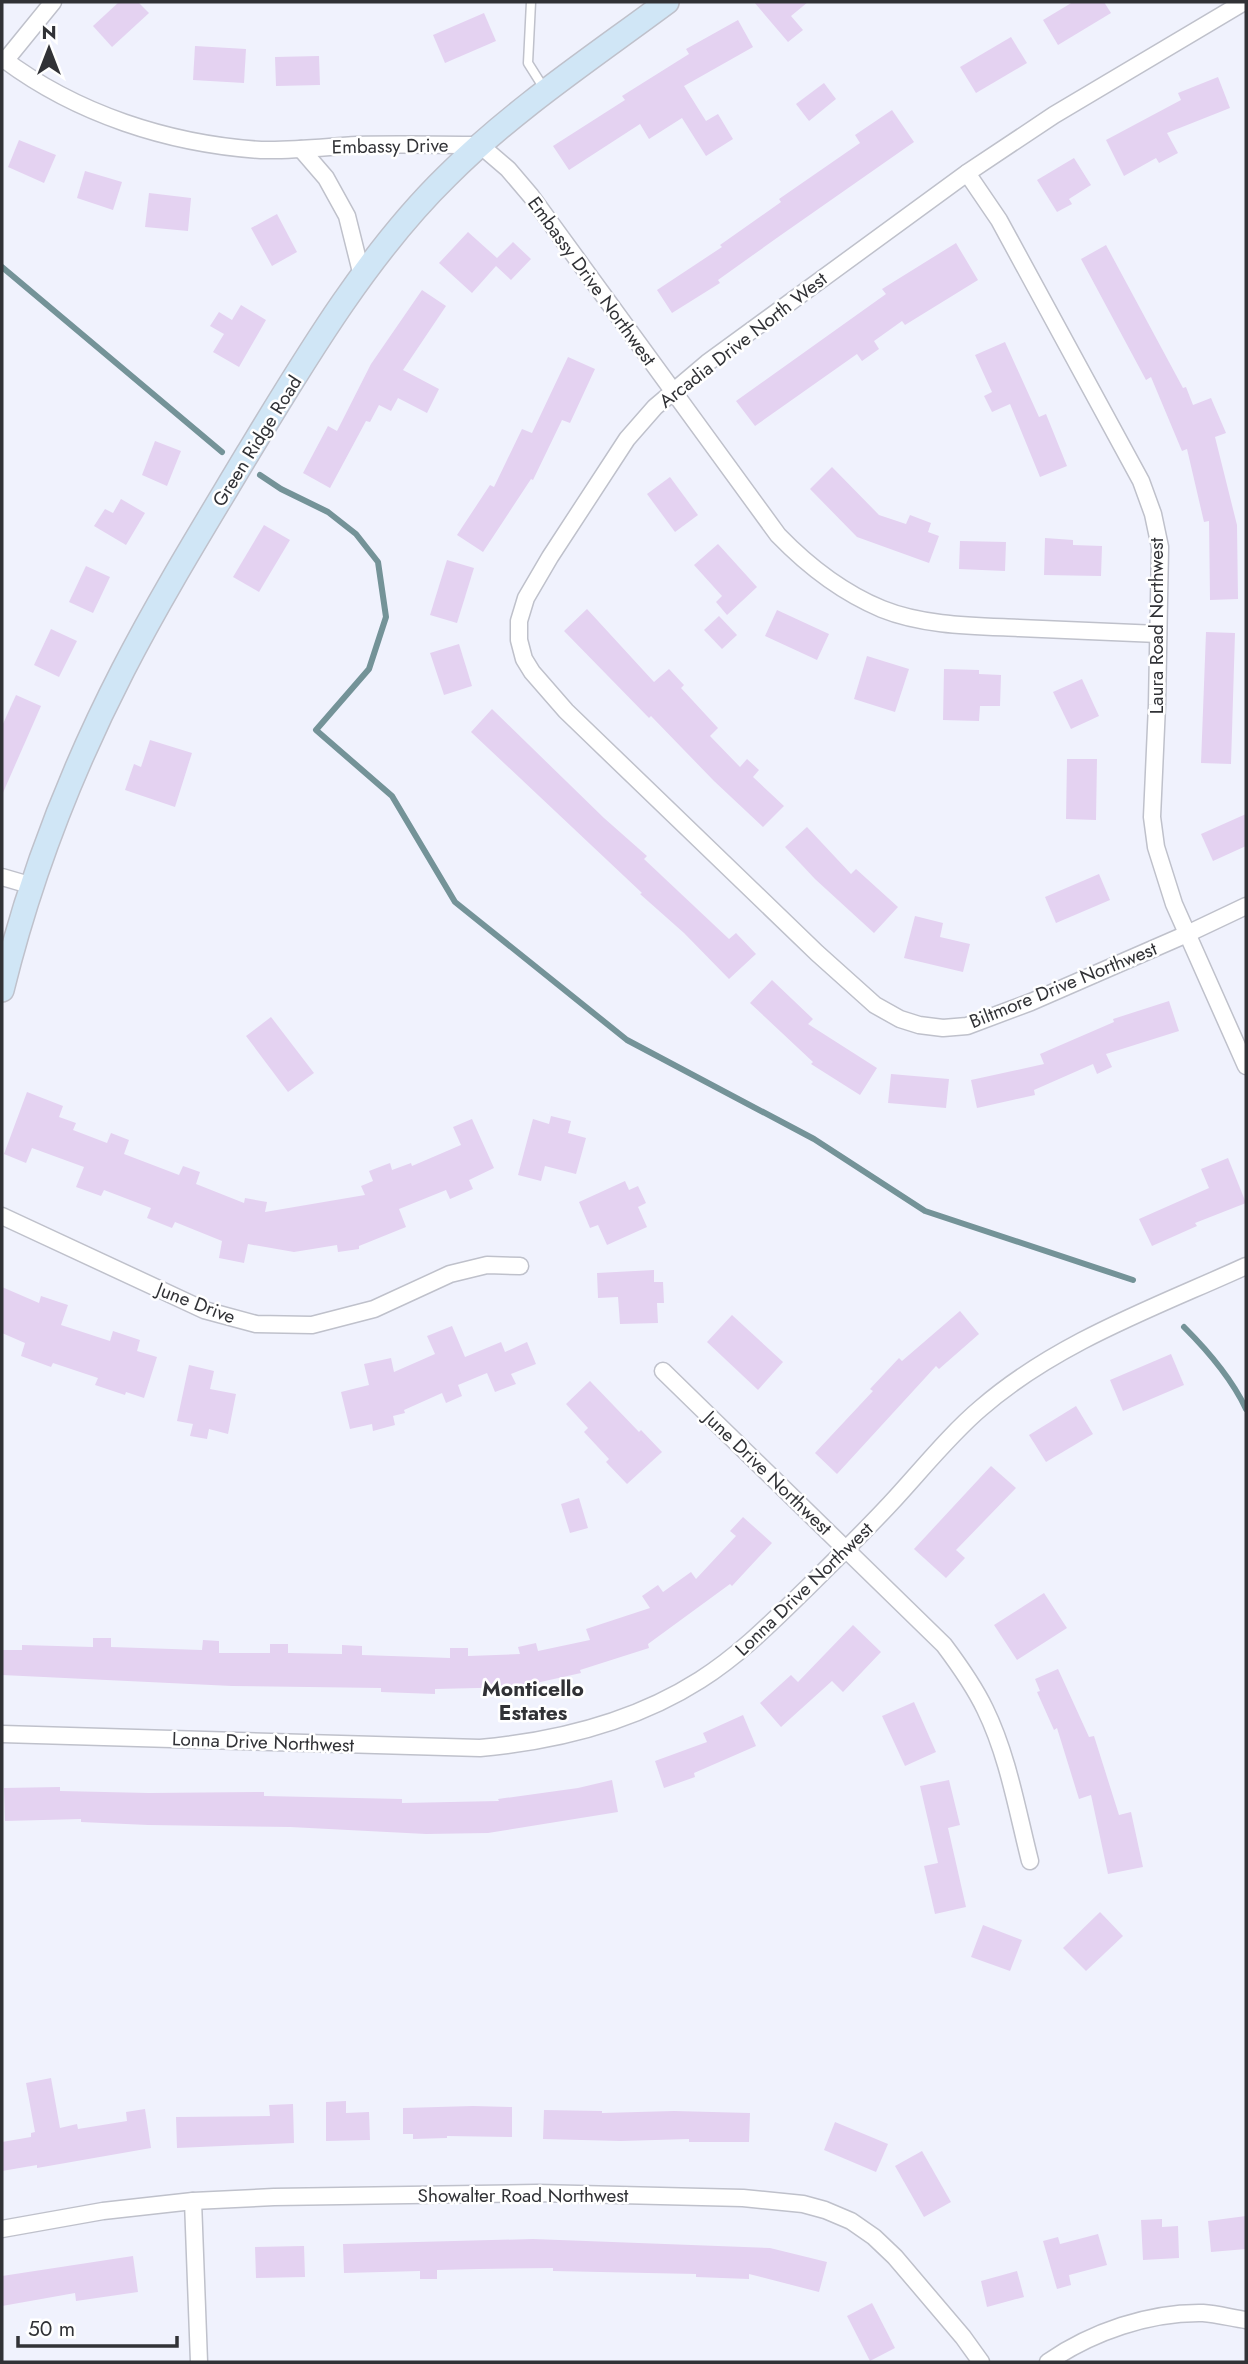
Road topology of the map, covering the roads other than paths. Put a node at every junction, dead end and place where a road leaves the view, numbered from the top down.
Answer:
1 (52, 2) edge
2 (531, 2) edge
3 (667, 2) edge
4 (1244, 5) edge
5 (4, 60) edge
6 (547, 93) junction
7 (480, 145) junction
8 (301, 149) junction
9 (967, 173) junction
10 (362, 276) junction
11 (672, 390) junction
12 (1158, 634) junction
13 (2, 877) edge
14 (33, 886) junction
15 (1246, 906) edge
16 (1187, 934) junction
17 (845, 978) joint
18 (2, 990) edge
19 (1246, 1066) edge
20 (2, 1216) edge
21 (520, 1266) dead end
22 (1246, 1266) edge
23 (663, 1371) dead end
24 (846, 1549) junction
25 (2, 1734) edge
26 (1030, 1861) dead end
27 (193, 2201) junction
28 (2, 2229) edge
29 (1246, 2320) edge
30 (200, 2362) edge
31 (981, 2362) edge
32 (1048, 2362) edge

1 - 5 street
2 - 6 lane
3 - 6 street, Green Ridge Road
4 - 9 street, Arcadia Drive North West
5 - 8 street, Embassy Drive
6 - 7 street, Green Ridge Road
7 - 8 street, Embassy Drive
7 - 10 street, Green Ridge Road
7 - 11 street, Embassy Drive Northwest
8 - 10 street, Embassy Drive
9 - 11 street, Arcadia Drive North West
9 - 12 street, Laura Road Northwest
10 - 14 street, Green Ridge Road
11 - 12 street, Embassy Drive Northwest
11 - 17 street, Arcadia Drive North West
12 - 16 street, Laura Road Northwest
13 - 14 street
14 - 18 street, Green Ridge Road
15 - 16 street, Biltmore Drive Northwest
16 - 17 street, Biltmore Drive Northwest
16 - 19 street, Laura Road Northwest
20 - 21 street, June Drive
22 - 24 street, Lonna Drive Northwest
23 - 24 street, June Drive Northwest
24 - 25 street, Lonna Drive Northwest
24 - 26 street, June Drive Northwest
27 - 28 street, Showalter Road Northwest
27 - 30 street
27 - 31 street, Showalter Road Northwest
29 - 32 street

